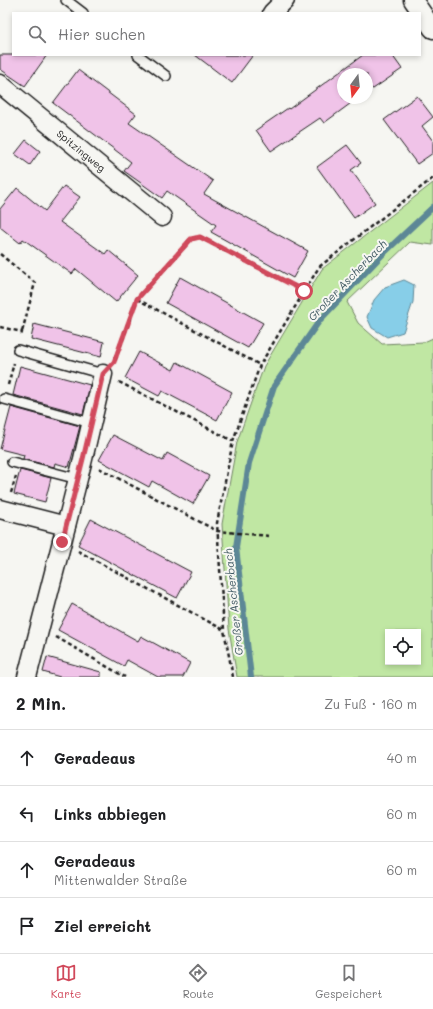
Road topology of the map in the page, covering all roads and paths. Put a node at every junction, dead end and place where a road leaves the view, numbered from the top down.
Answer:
1 (66, 0) edge
2 (285, 0) edge
3 (413, 0) edge
4 (82, 12) edge
5 (273, 12) edge
6 (433, 29) edge
7 (139, 56) edge
8 (166, 76) dead end
9 (0, 84) edge
10 (433, 178) edge
11 (162, 217) dead end
12 (0, 254) edge
13 (304, 291) junction
14 (137, 299) junction
15 (22, 332) dead end
16 (18, 350) dead end
17 (260, 365) junction
18 (103, 374) junction
19 (4, 399) dead end
20 (91, 423) junction
21 (233, 441) junction
22 (83, 459) junction
23 (15, 463) joint
24 (78, 479) junction
25 (4, 510) edge
26 (217, 531) junction
27 (64, 534) junction
28 (269, 536) dead end
29 (40, 628) junction
30 (224, 630) junction
31 (27, 677) edge
32 (124, 677) edge
33 (233, 677) edge

1 - 4 lane
2 - 5 street
3 - 6 street
7 - 8 lane
9 - 11 street, Spitzingweg
10 - 13 path
12 - 15 path
13 - 14 path
13 - 17 path
14 - 17 path
14 - 18 path
16 - 18 lane
17 - 21 path
18 - 20 street
18 - 21 path
19 - 20 lane
20 - 22 street
21 - 26 path
22 - 24 street
22 - 26 path
23 - 24 lane
23 - 25 path
24 - 27 street
25 - 27 street
26 - 28 path
26 - 30 path
27 - 29 street
27 - 30 path
29 - 31 street
29 - 32 path
30 - 33 path

